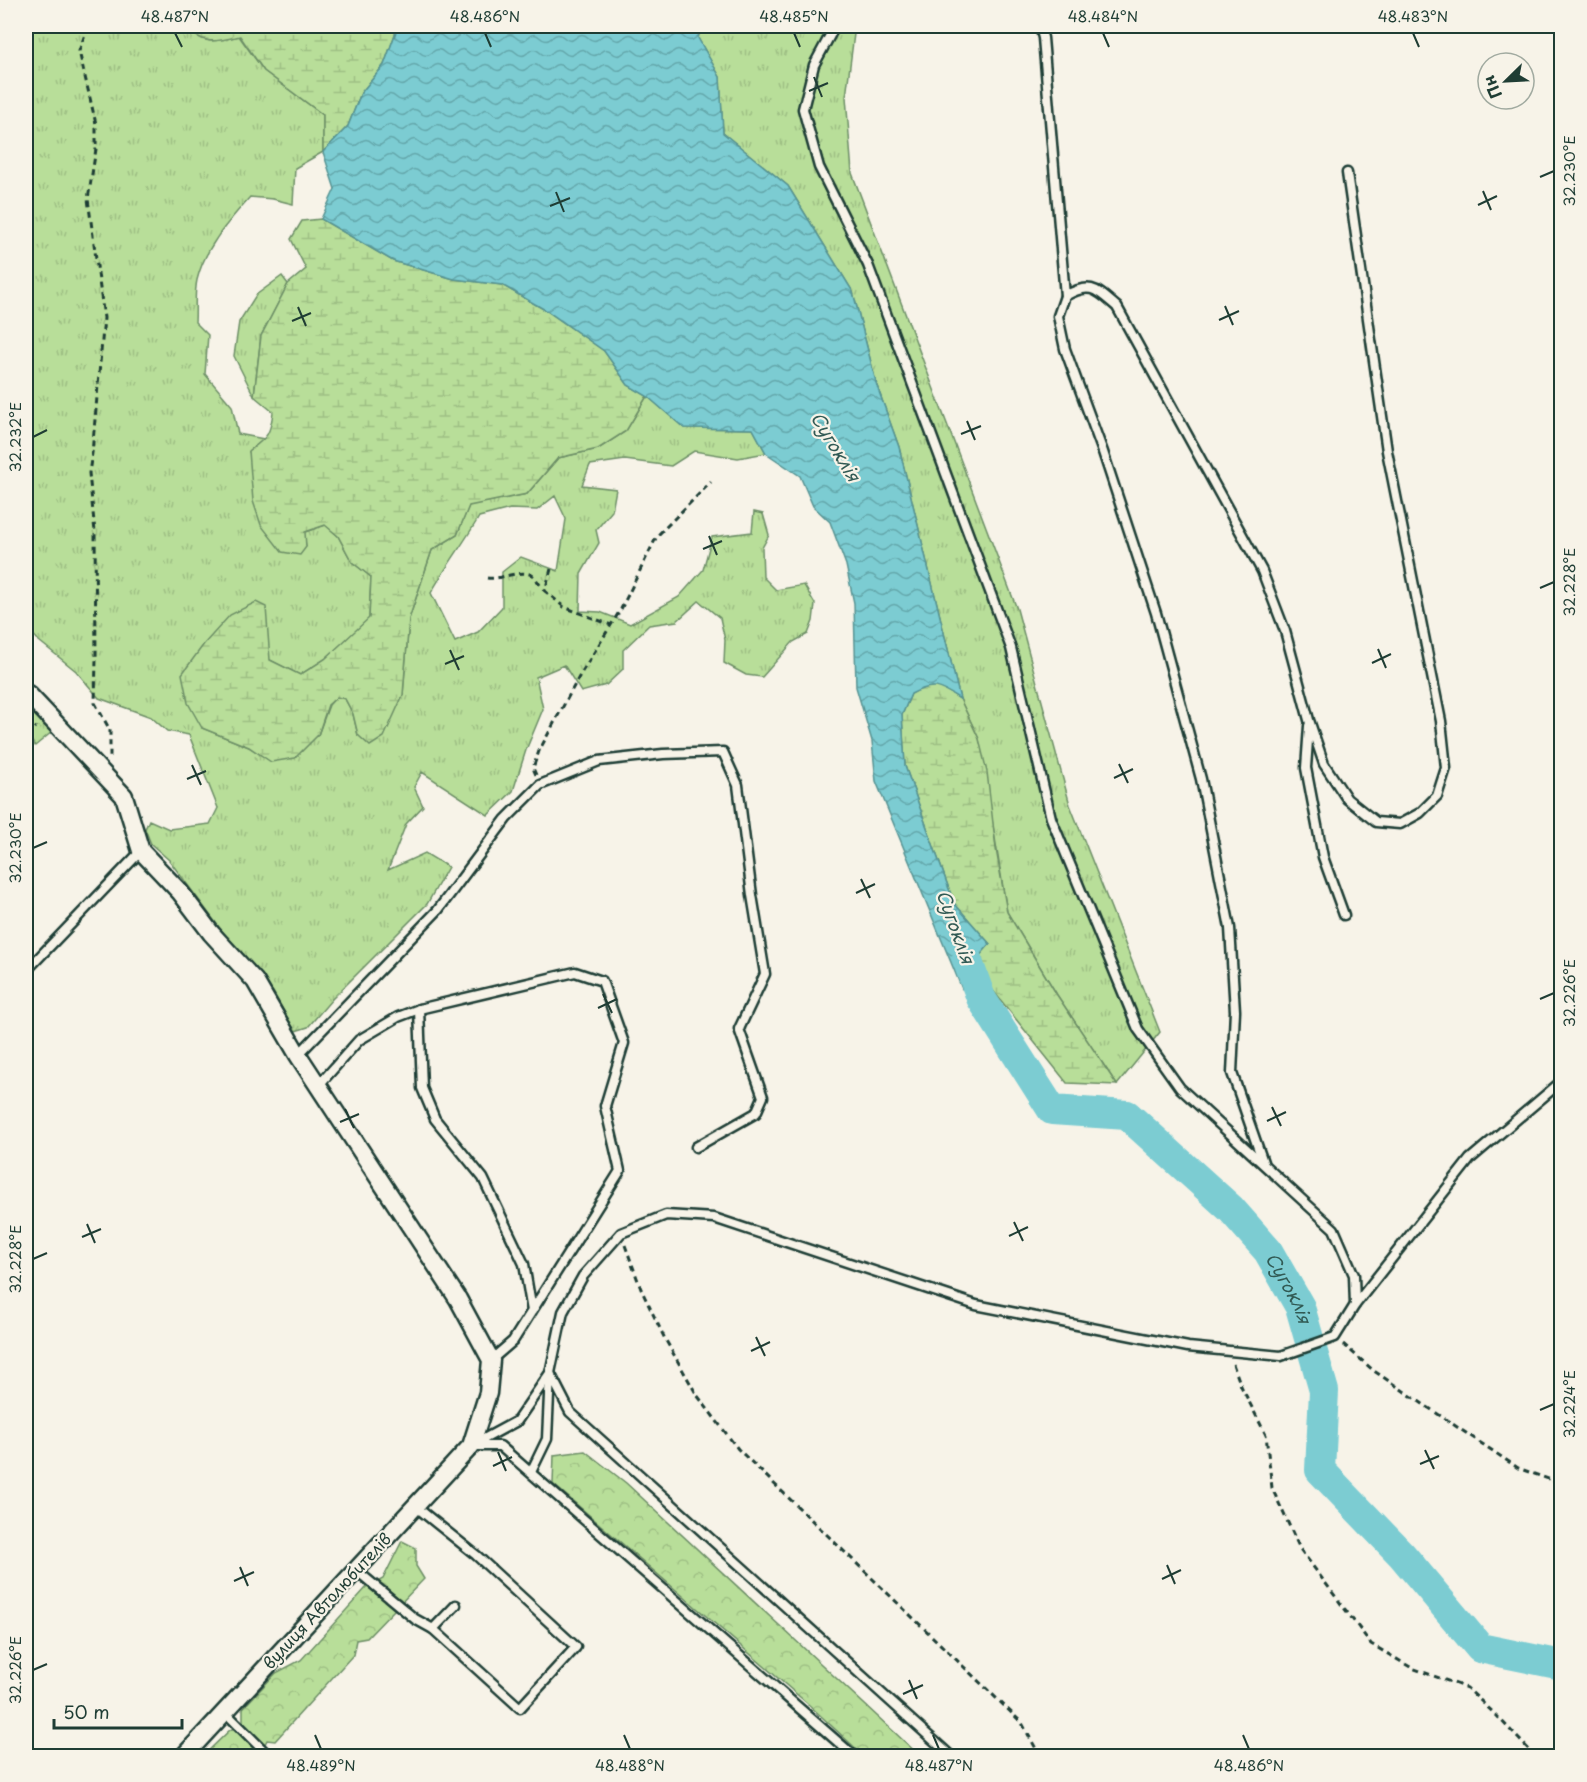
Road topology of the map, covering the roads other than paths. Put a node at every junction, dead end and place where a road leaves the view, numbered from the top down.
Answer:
1 (835, 26) edge
2 (1040, 26) edge
3 (1347, 173) dead end
4 (1065, 296) junction
5 (28, 694) dead end
6 (1309, 720) junction
7 (141, 851) junction
8 (1344, 915) dead end
9 (26, 971) edge
10 (419, 1009) junction
11 (298, 1055) junction
12 (1562, 1081) edge
13 (318, 1086) junction
14 (696, 1147) dead end
15 (1264, 1165) junction
16 (1355, 1305) junction
17 (532, 1311) junction
18 (490, 1360) junction
19 (550, 1373) junction
20 (471, 1446) junction
21 (531, 1472) junction
22 (415, 1506) junction
23 (356, 1570) junction
24 (456, 1605) dead end
25 (433, 1629) junction
26 (225, 1712) junction
27 (184, 1756) edge
28 (269, 1756) edge
29 (854, 1756) edge
30 (951, 1756) edge

1 - 15 lane
2 - 4 lane
3 - 6 lane
4 - 6 lane
4 - 15 lane
5 - 7 street
6 - 8 lane
7 - 9 lane
7 - 11 street
10 - 13 lane
10 - 17 lane
10 - 17 lane
11 - 13 street
11 - 14 lane
12 - 16 lane
13 - 18 street
15 - 16 lane
16 - 19 lane
17 - 18 lane
18 - 20 street
19 - 20 lane
19 - 21 lane
19 - 30 lane
20 - 21 lane
20 - 22 street, вулиця Автолюбителів
21 - 29 lane
22 - 23 street, вулиця Автолюбителів
22 - 25 lane
23 - 25 lane
23 - 26 street, вулиця Автолюбителів
24 - 25 lane
26 - 27 street, вулиця Автолюбителів
26 - 28 lane

